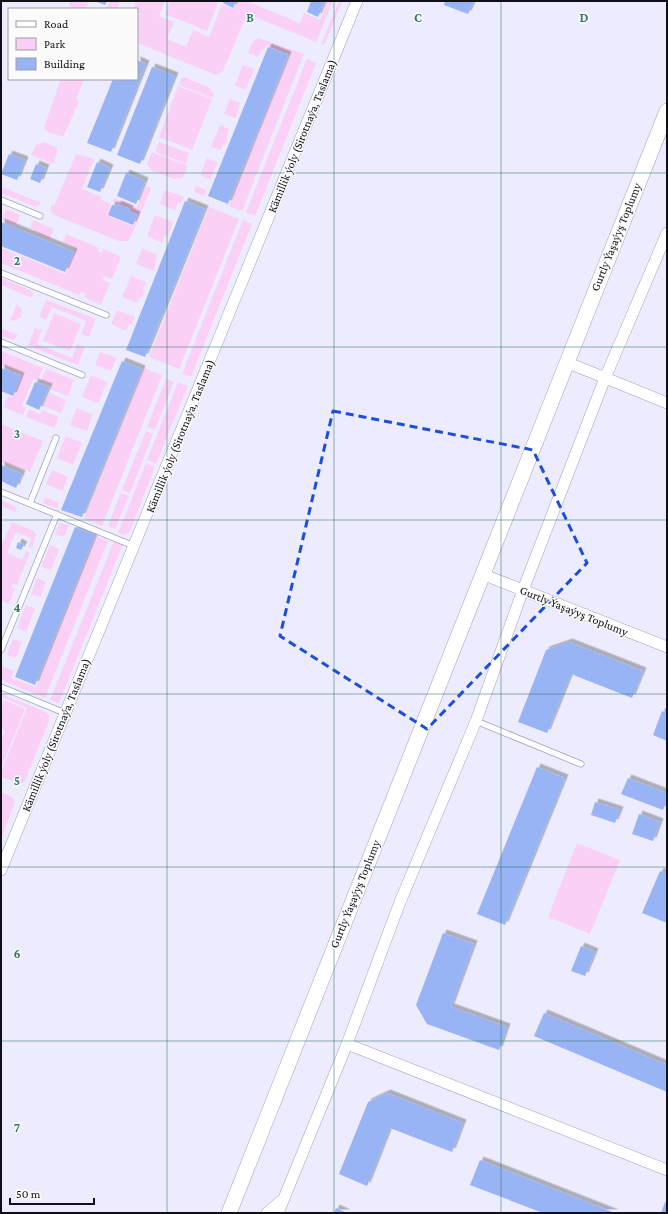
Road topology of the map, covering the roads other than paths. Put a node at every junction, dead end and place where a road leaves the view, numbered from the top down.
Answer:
1 (357, 1) edge
2 (667, 111) edge
3 (1, 200) edge
4 (40, 216) dead end
5 (667, 232) edge
6 (1, 273) edge
7 (106, 315) dead end
8 (1, 342) edge
9 (566, 362) junction
10 (82, 375) dead end
11 (605, 378) junction
12 (667, 403) edge
13 (56, 438) dead end
14 (1, 492) edge
15 (30, 503) junction
16 (57, 514) junction
17 (134, 546) junction
18 (482, 574) junction
19 (523, 590) junction
20 (667, 647) edge
21 (1, 650) edge
22 (1, 687) edge
23 (66, 714) junction
24 (476, 721) junction
25 (581, 764) dead end
26 (1, 870) edge
27 (346, 1044) junction
28 (667, 1170) edge
29 (284, 1199) junction
30 (229, 1213) edge
31 (266, 1213) edge
32 (278, 1213) edge

1 - 17 street, Kämillik ýoly (Sirotnaýa, Taslama)
2 - 9 street, Gurtly Ýaşaýyş Toplumy
3 - 4 lane
5 - 11 street
6 - 7 lane
8 - 10 lane
9 - 11 street
9 - 18 street, Gurtly Ýaşaýyş Toplumy
11 - 12 street
11 - 19 street
13 - 15 lane
14 - 15 lane
15 - 16 lane
16 - 17 lane
16 - 21 lane
17 - 23 street, Kämillik ýoly (Sirotnaýa, Taslama)
18 - 19 street, Gurtly Ýaşaýyş Toplumy
18 - 30 street, Gurtly Ýaşaýyş Toplumy
19 - 20 street, Gurtly Ýaşaýyş Toplumy
19 - 24 street
22 - 23 lane
23 - 26 street, Kämillik ýoly (Sirotnaýa, Taslama)
24 - 25 lane
24 - 27 street
27 - 28 street
27 - 29 street
29 - 31 street
29 - 32 street

